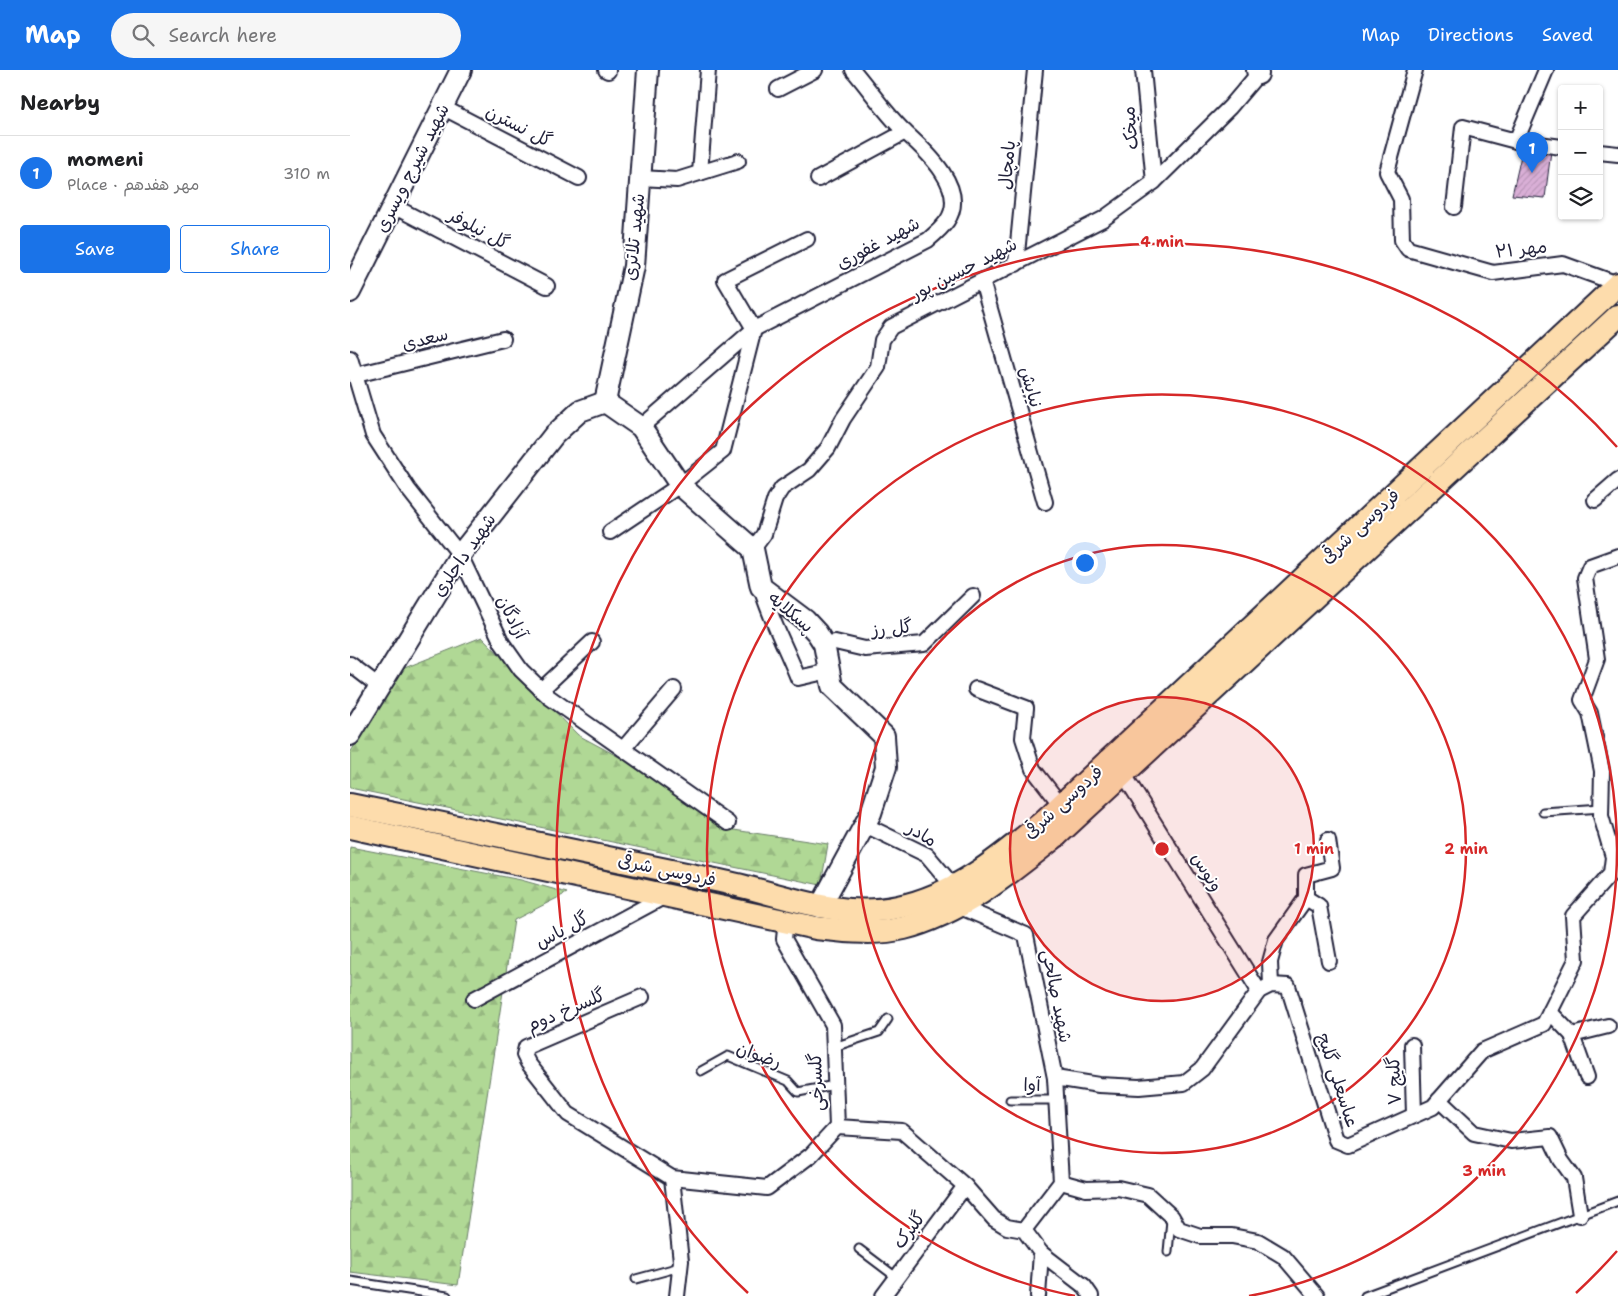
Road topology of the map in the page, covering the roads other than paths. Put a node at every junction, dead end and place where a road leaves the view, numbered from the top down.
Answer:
1 (461, 70) edge
2 (648, 70) edge
3 (708, 70) edge
4 (815, 70) edge
5 (853, 70) edge
6 (1035, 70) edge
7 (1143, 70) edge
8 (1415, 70) edge
9 (1546, 70) edge
10 (1257, 72) edge
11 (778, 88) dead end
12 (442, 108) junction
13 (905, 132) junction
14 (1516, 141) junction
15 (1558, 146) edge
16 (1603, 152) edge
17 (1618, 154) edge
18 (738, 161) dead end
19 (700, 173) junction
20 (579, 178) dead end
21 (640, 178) junction
22 (818, 179) dead end
23 (1154, 182) junction
24 (393, 206) junction
25 (1454, 207) dead end
26 (807, 239) dead end
27 (1016, 264) junction
28 (982, 282) junction
29 (1618, 284) edge
30 (547, 286) dead end
31 (350, 292) edge
32 (1618, 316) edge
33 (754, 328) junction
34 (503, 339) dead end
35 (350, 358) edge
36 (356, 375) junction
37 (606, 402) junction
38 (641, 427) junction
39 (1618, 480) edge
40 (680, 485) junction
41 (1595, 500) dead end
42 (1045, 502) dead end
43 (610, 532) dead end
44 (753, 549) junction
45 (460, 555) junction
46 (1618, 556) edge
47 (761, 586) junction
48 (973, 596) dead end
49 (592, 642) dead end
50 (824, 644) junction
51 (350, 664) edge
52 (829, 671) junction
53 (380, 686) junction
54 (674, 689) dead end
55 (976, 689) dead end
56 (541, 690) junction
57 (350, 734) edge
58 (623, 749) junction
59 (1123, 773) junction
60 (350, 805) edge
61 (1061, 805) junction
62 (1602, 808) junction
63 (1544, 812) dead end
64 (728, 823) dead end
65 (865, 825) junction
66 (350, 827) edge
67 (1328, 840) dead end
68 (487, 844) junction
69 (668, 894) junction
70 (956, 896) junction
71 (1306, 898) junction
72 (820, 907) junction
73 (786, 920) junction
74 (1329, 961) dead end
75 (1265, 988) junction
76 (642, 997) dead end
77 (474, 999) dead end
78 (1550, 1012) junction
79 (888, 1019) dead end
80 (1608, 1026) dead end
81 (1572, 1035) junction
82 (1412, 1045) dead end
83 (834, 1047) junction
84 (701, 1071) dead end
85 (1587, 1077) dead end
86 (1055, 1078) junction
87 (835, 1085) junction
88 (1010, 1100) dead end
89 (1055, 1100) junction
90 (1439, 1100) junction
91 (1414, 1115) junction
92 (837, 1127) junction
93 (672, 1178) junction
94 (1060, 1182) junction
95 (965, 1186) junction
96 (1618, 1201) edge
97 (1580, 1215) junction
98 (1172, 1217) junction
99 (1024, 1230) junction
100 (859, 1249) dead end
101 (1168, 1252) dead end
102 (1041, 1253) junction
103 (680, 1267) junction
104 (896, 1277) junction
105 (636, 1279) dead end
106 (350, 1281) edge
107 (447, 1296) edge
108 (677, 1296) edge
109 (883, 1296) edge
110 (1038, 1296) edge
111 (1091, 1296) edge
112 (1317, 1296) edge
113 (1365, 1296) edge

1 - 12 street, شهید شیرج ویسری
2 - 21 street, شهید تلاتری
3 - 19 street
4 - 11 street
5 - 13 street, شهید غفوری
6 - 27 street, پامچال
7 - 23 street, میخک
8 - 29 street, مهر ۲۱
9 - 14 street
10 - 23 street, شهید حسین پور
12 - 20 street, گل نسترن
12 - 24 street, شهید شیرج ویسری
13 - 22 street
13 - 33 street, شهید غفوری
14 - 15 street
14 - 25 street
16 - 17 street
18 - 19 street
19 - 21 street
21 - 37 street, شهید تلاتری
23 - 27 street, شهید حسین پور
24 - 30 street, گل نیلوفر
24 - 31 street, شهید شیرج ویسری
26 - 33 street
27 - 28 street, شهید حسین پور
28 - 42 street, نیایش
28 - 44 street, شهید حسین پور
29 - 61 main road, فردوسی شرقی
32 - 59 main road, فردوسی شرقی
33 - 38 street, شهید غفوری
33 - 40 street
34 - 36 street, سعدی
35 - 36 street, آزادگان
36 - 45 street, آزادگان
37 - 38 street
37 - 45 street, شهید داجلری
38 - 40 street
39 - 41 street
40 - 43 street
40 - 44 street
44 - 47 street, پسکلایه
45 - 53 street, شهید داجلری
45 - 56 street, آزادگان
46 - 62 street, عباسعلی گلیج
47 - 50 street, پسکلایه
47 - 52 street
48 - 50 street, گل رز
49 - 56 street
50 - 52 street, پسکلایه
51 - 53 street
52 - 65 street, پسکلایه
53 - 57 street, شهید داجلری
54 - 58 street
55 - 61 street
56 - 58 street, آزادگان
58 - 64 street, آزادگان
59 - 70 main road, فردوسی شرقی
59 - 75 street, ونوس
60 - 68 main road, فردوسی شرقی
61 - 70 main road, فردوسی شرقی
62 - 63 lane
62 - 78 street, عباسعلی گلیج
65 - 70 street, مادر
65 - 72 street, پسکلایه
66 - 68 main road, فردوسی شرقی
67 - 71 street
68 - 69 main road, فردوسی شرقی
68 - 72 main road, فردوسی شرقی
69 - 73 main road, فردوسی شرقی
69 - 77 street, گل یاس
70 - 72 main road, فردوسی شرقی
70 - 73 main road, فردوسی شرقی
70 - 86 street, شهید صالحی
71 - 74 street
71 - 75 street
73 - 83 street, گلسرخی
75 - 86 street
75 - 91 street, عباسعلی گلیج
76 - 93 street, گلسرخ دوم
78 - 81 street
78 - 90 street, عباسعلی گلیج
79 - 83 lane
80 - 81 street
81 - 85 street
82 - 91 street, گلیج ۷
83 - 87 street, گلسرخی
84 - 87 lane, رضوان
86 - 89 street, شهید صالحی
87 - 92 street, گلسرخی
88 - 89 lane, آوا
89 - 94 street, شهید صالحی
90 - 91 street, عباسعلی گلیج
90 - 97 street
92 - 93 street, گلسرخی
92 - 95 street
93 - 103 street
94 - 98 street
94 - 99 street
95 - 99 street
95 - 104 street, گلبرک
96 - 97 lane
97 - 113 lane
98 - 101 lane
98 - 112 street
99 - 102 street
100 - 104 lane
102 - 110 street
102 - 111 street
103 - 105 lane
103 - 108 street
104 - 109 street, گلبرک
106 - 107 lane

